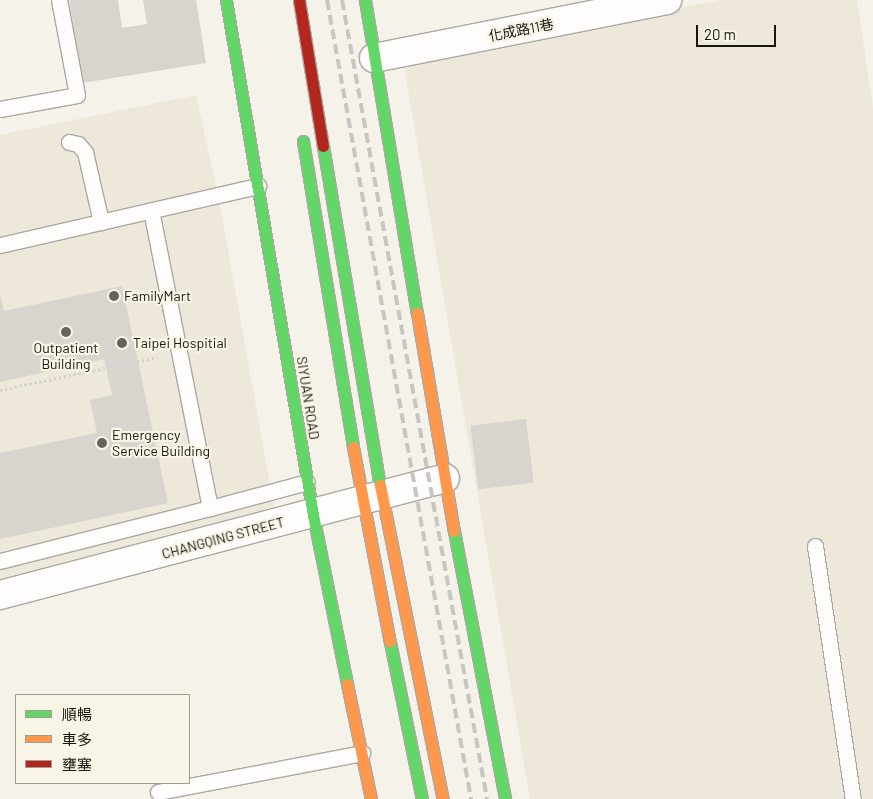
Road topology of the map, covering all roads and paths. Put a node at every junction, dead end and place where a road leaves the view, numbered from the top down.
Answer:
1 (59, 0) edge
2 (226, 0) edge
3 (299, 0) edge
4 (365, 0) edge
5 (667, 0) edge
6 (547, 12) edge
7 (374, 58) junction
8 (0, 110) edge
9 (301, 128) dead end
10 (69, 142) dead end
11 (258, 186) junction
12 (151, 211) junction
13 (101, 222) junction
14 (0, 245) edge
15 (179, 352) junction
16 (0, 390) edge
17 (446, 478) junction
18 (307, 482) junction
19 (372, 498) junction
20 (210, 508) junction
21 (313, 515) junction
22 (814, 546) dead end
23 (0, 561) edge
24 (0, 596) edge
25 (362, 753) junction
26 (158, 792) dead end
27 (371, 799) edge
28 (422, 799) edge
29 (443, 799) edge
30 (506, 799) edge
31 (853, 799) edge

1 - 8 lane
2 - 11 main road, SIYUAN ROAD
3 - 19 main road
4 - 7 main road
5 - 6 street, 化成路11巷
6 - 7 street, 化成路11巷
7 - 17 main road
9 - 19 main road
10 - 13 lane
11 - 12 lane
11 - 18 main road, SIYUAN ROAD
12 - 13 lane
12 - 15 lane
13 - 14 lane
15 - 16 path
15 - 20 lane
17 - 19 street, CHANGQING STREET
17 - 30 main road
18 - 20 lane
18 - 21 main road, SIYUAN ROAD
19 - 21 street, CHANGQING STREET
19 - 28 main road
19 - 29 main road
20 - 23 lane
21 - 24 street, CHANGQING STREET
21 - 25 main road, SIYUAN ROAD
22 - 31 lane
25 - 26 lane
25 - 27 main road, SIYUAN ROAD

